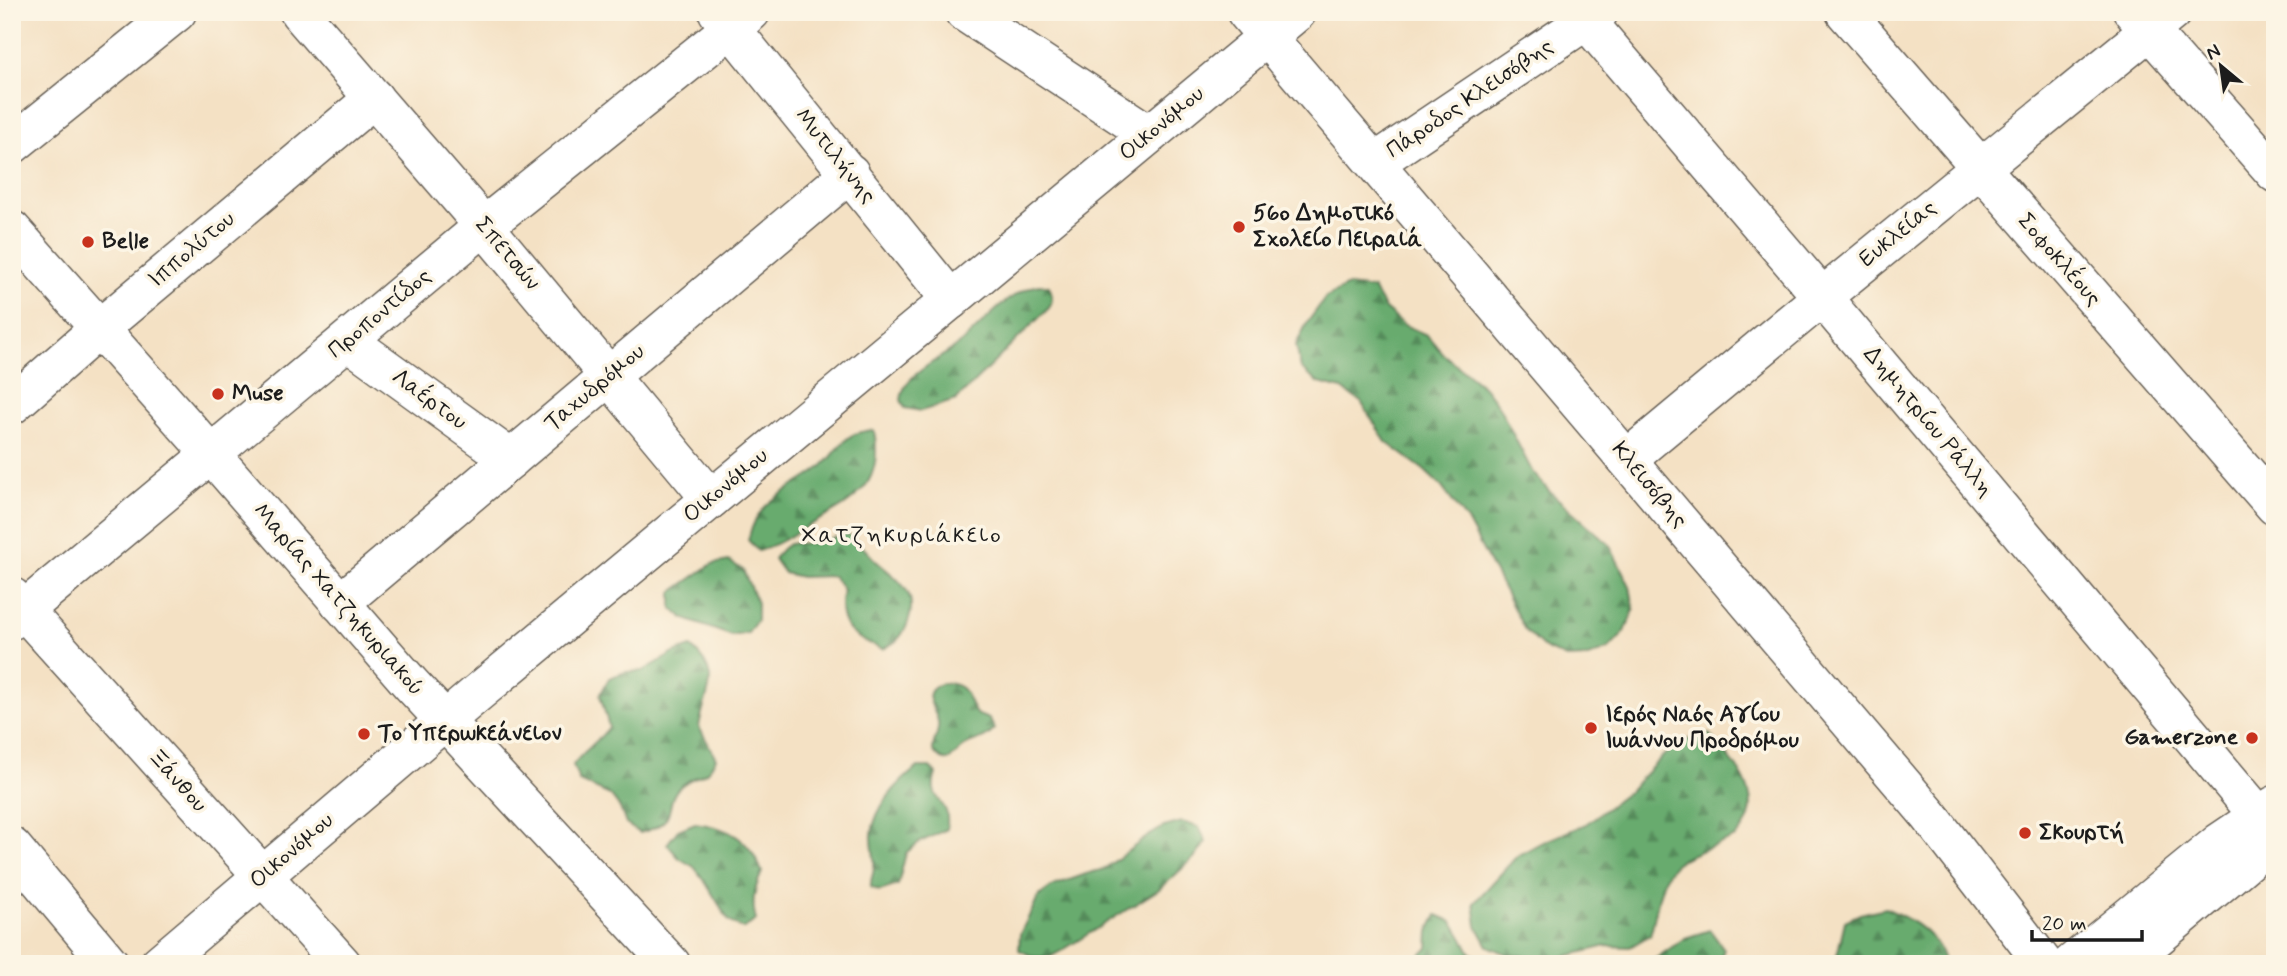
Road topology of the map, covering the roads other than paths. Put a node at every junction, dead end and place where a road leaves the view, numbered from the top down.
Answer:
1 (177, 12) edge
2 (299, 12) edge
3 (964, 12) edge
4 (1297, 12) edge
5 (1845, 12) edge
6 (1588, 15) edge
7 (733, 18) edge
8 (2152, 18) edge
9 (1257, 25) edge
10 (374, 98) junction
11 (1149, 134) junction
12 (12, 145) edge
13 (1376, 162) junction
14 (1979, 168) junction
15 (850, 173) junction
16 (2275, 173) edge
17 (484, 226) junction
18 (12, 230) edge
19 (1822, 297) junction
20 (951, 300) junction
21 (100, 328) junction
22 (348, 341) junction
23 (608, 377) junction
24 (12, 405) edge
25 (211, 454) junction
26 (512, 459) junction
27 (1627, 459) junction
28 (711, 499) junction
29 (2275, 506) edge
30 (340, 603) junction
31 (16, 609) edge
32 (444, 720) junction
33 (2271, 823) edge
34 (12, 846) edge
35 (263, 876) junction
36 (110, 964) edge
37 (159, 964) edge
38 (342, 964) edge
39 (671, 964) edge
40 (2044, 964) edge
41 (2071, 964) edge
42 (2125, 964) edge

1 - 12 street
2 - 10 street, Σπετσών
3 - 11 street
4 - 9 street, Οικονόμου
5 - 14 street, Σοφοκλέους
6 - 13 street, Πάροδος Κλεισόβης
6 - 19 street, Δημητρίου Ράλλη
7 - 15 street, Μυτιλήνης
7 - 17 street, Προποντίδος
8 - 14 street, Ευκλείας
8 - 16 street
9 - 11 street, Οικονόμου
9 - 13 street, Κλεισόβης
10 - 17 street, Σπετσών
10 - 21 street, Ιππολύτου
11 - 20 street, Οικονόμου
13 - 27 street, Κλεισόβης
14 - 19 street, Ευκλείας
14 - 29 street, Σοφοκλέους
15 - 20 street, Μυτιλήνης
15 - 23 street, Ταχυδρόμου
17 - 22 street, Προποντίδος
17 - 23 street, Σπετσών
18 - 21 street, Μαρίας Χατζηκυριακού
19 - 27 street, Ευκλείας
19 - 33 street, Δημητρίου Ράλλη
20 - 28 street, Οικονόμου
21 - 24 street, Ιππολύτου
21 - 25 street, Μαρίας Χατζηκυριακού
22 - 25 street, Προποντίδος
22 - 26 street, Λαέρτου
23 - 26 street, Ταχυδρόμου
23 - 28 street, Σπετσών
25 - 30 street, Μαρίας Χατζηκυριακού
25 - 31 street, Προποντίδος
26 - 30 street, Ταχυδρόμου
27 - 40 street, Κλεισόβης
28 - 32 street, Οικονόμου
30 - 32 street, Μαρίας Χατζηκυριακού
31 - 35 street, Ξάνθου
32 - 35 street, Οικονόμου
32 - 39 street, Μαρίας Χατζηκυριακού
33 - 41 street
33 - 42 street
34 - 36 street
35 - 37 street, Οικονόμου
35 - 38 street, Ξάνθου

